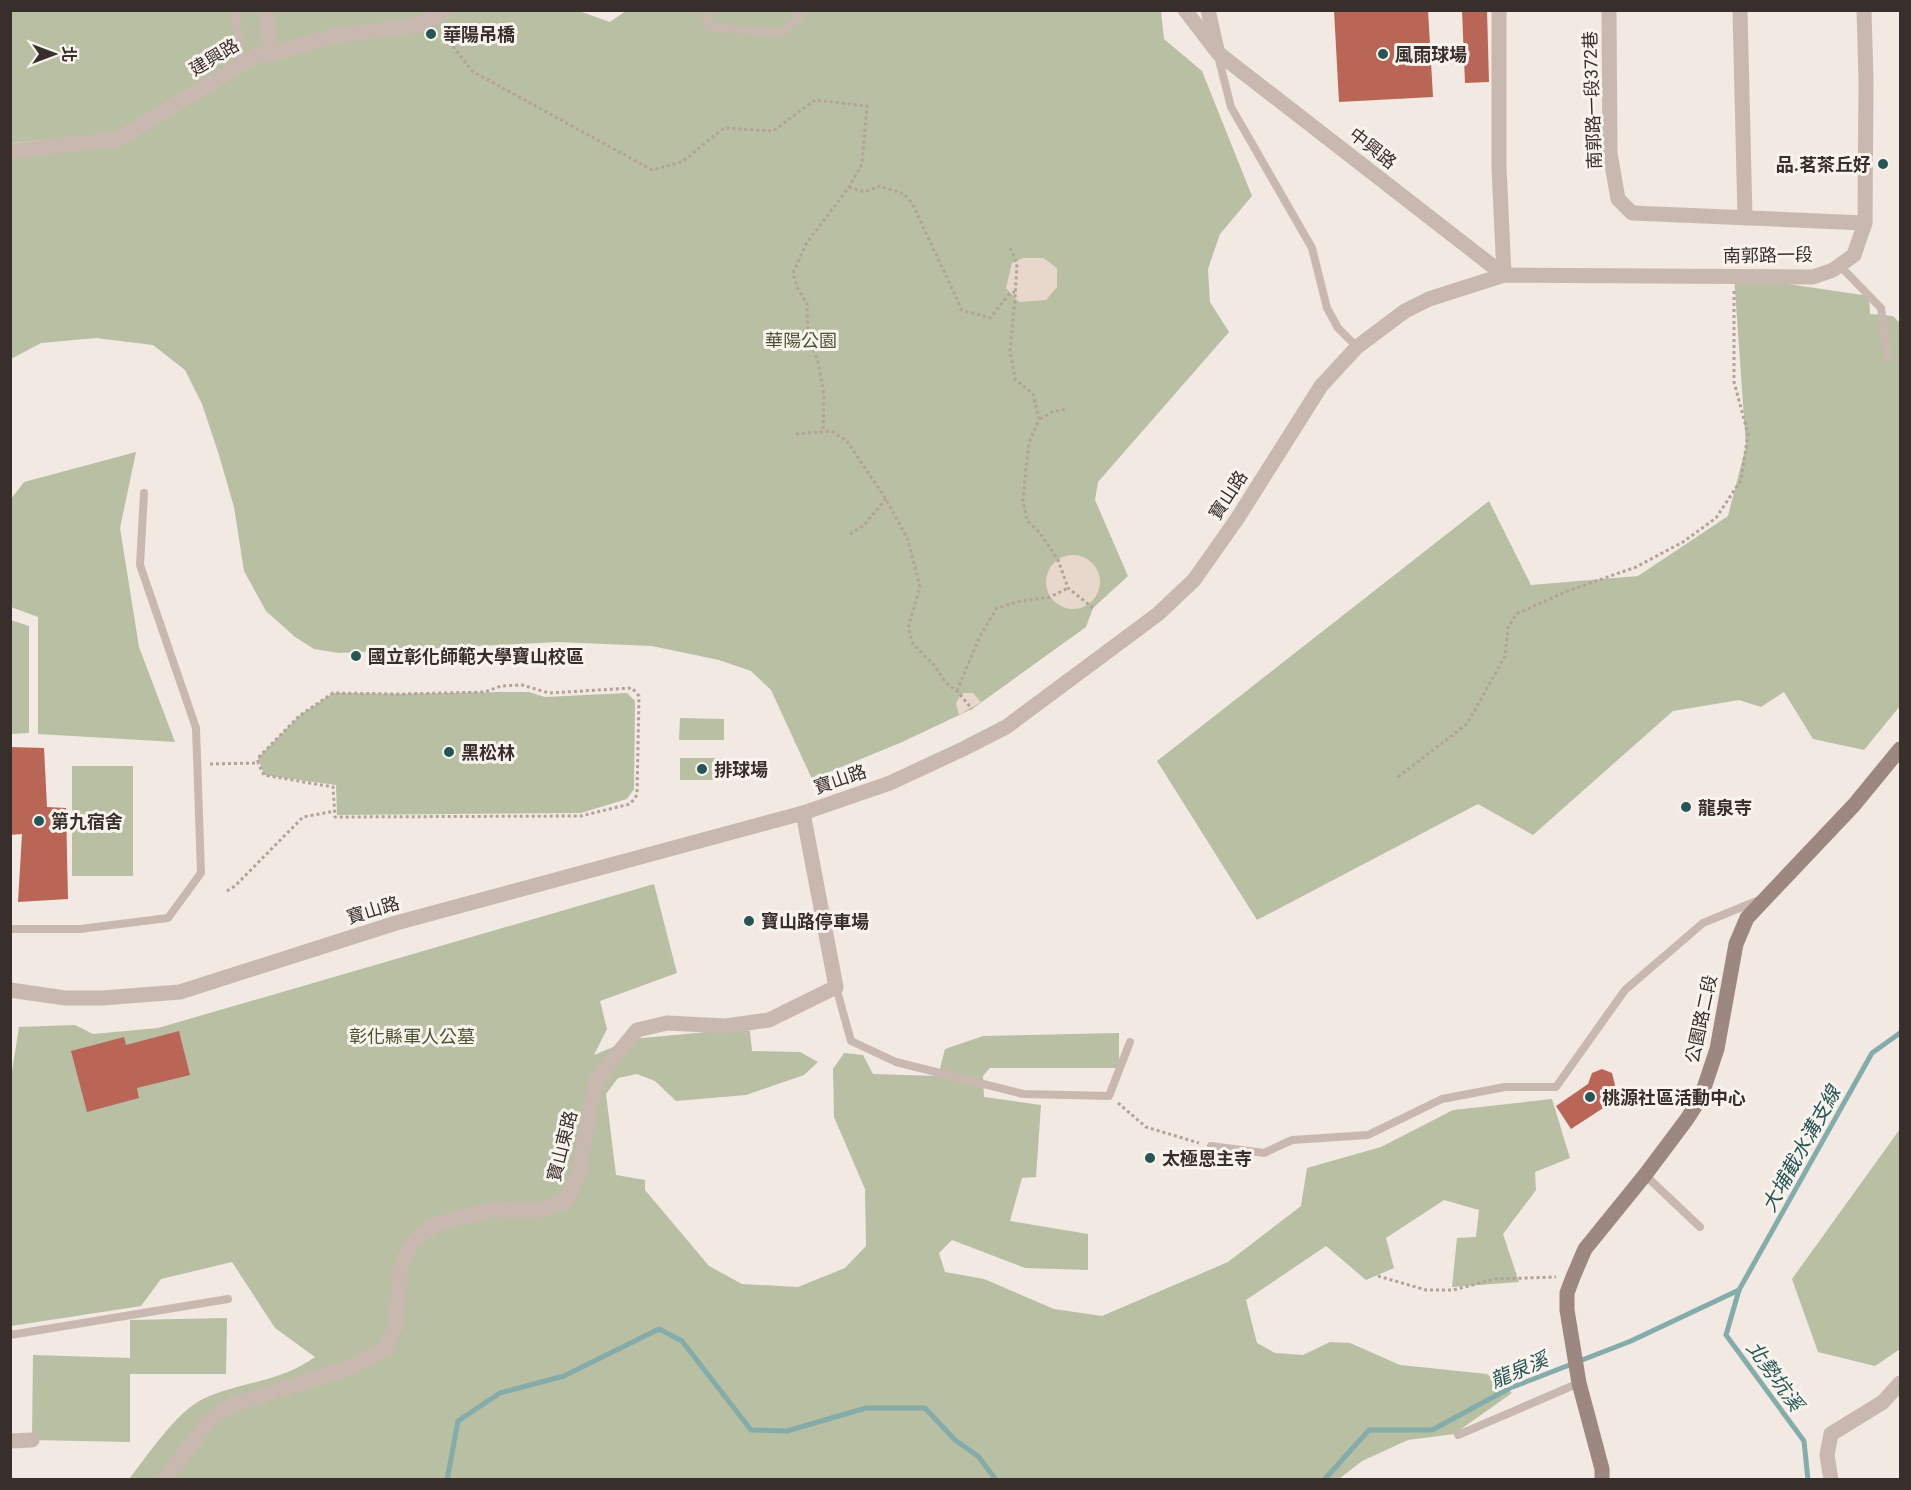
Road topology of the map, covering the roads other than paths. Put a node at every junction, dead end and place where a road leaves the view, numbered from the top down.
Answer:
1 (235, 10) edge
2 (265, 10) edge
3 (706, 10) edge
4 (802, 10) edge
5 (1185, 10) edge
6 (1208, 10) edge
7 (1499, 10) edge
8 (1609, 10) edge
9 (1740, 10) edge
10 (1864, 10) edge
11 (438, 15) edge
12 (1218, 52) junction
13 (272, 54) junction
14 (242, 64) junction
15 (10, 151) edge
16 (1744, 218) junction
17 (1864, 223) junction
18 (1840, 266) junction
19 (1504, 275) junction
20 (1357, 347) junction
21 (1888, 360) dead end
22 (144, 492) dead end
23 (1900, 749) edge
24 (803, 813) junction
25 (1770, 896) junction
26 (10, 928) edge
27 (836, 987) junction
28 (10, 990) edge
29 (1130, 1042) dead end
30 (1211, 1146) road end
31 (1645, 1175) junction
32 (1700, 1227) dead end
33 (228, 1299) dead end
34 (10, 1335) edge
35 (1578, 1378) junction
36 (1900, 1383) edge
37 (1458, 1435) dead end
38 (32, 1440) dead end
39 (10, 1441) edge
40 (164, 1479) edge
41 (1602, 1479) edge
42 (1831, 1479) edge

1 - 14 lane
2 - 13 street
3 - 4 lane
5 - 12 street, 中興路
6 - 12 street
7 - 19 street
8 - 16 street, 南郭路一段372巷
9 - 16 street
10 - 17 street, 南郭路一段
11 - 13 street, 建興路
12 - 19 street, 中興路
12 - 20 lane
13 - 14 street, 建興路
14 - 15 street, 建興路
16 - 17 street, 南郭路一段372巷
17 - 18 street, 南郭路一段
18 - 19 street, 南郭路一段
18 - 21 lane
19 - 20 street, 寶山路
20 - 24 street, 寶山路
22 - 26 lane
23 - 25 main road, 公園路二段
24 - 27 street
24 - 28 street, 寶山路
25 - 30 lane
25 - 31 main road, 公園路二段
27 - 29 lane
27 - 40 street, 寶山東路
31 - 32 lane
31 - 35 main road, 公園路二段
33 - 34 lane
35 - 37 lane
35 - 41 main road
36 - 42 street
38 - 39 street

